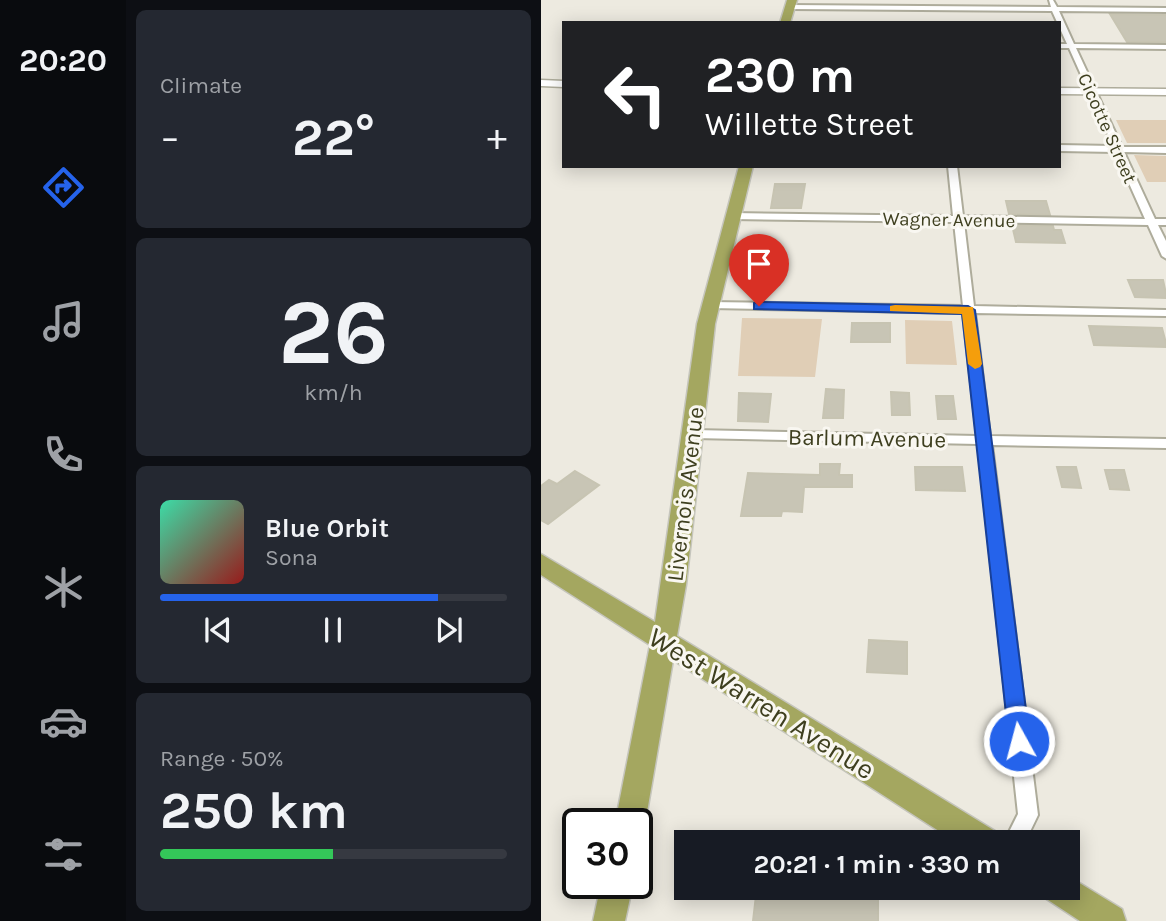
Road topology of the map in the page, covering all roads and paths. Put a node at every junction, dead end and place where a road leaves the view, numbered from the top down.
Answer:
1 (791, 3) edge
2 (933, 4) edge
3 (1053, 4) edge
4 (1166, 10) edge
5 (786, 21) edge
6 (1061, 21) edge
7 (1061, 22) edge
8 (1061, 46) edge
9 (1072, 46) junction
10 (1166, 47) edge
11 (541, 83) edge
12 (562, 83) edge
13 (1061, 91) edge
14 (1092, 91) junction
15 (1166, 92) edge
16 (1061, 148) edge
17 (1118, 149) junction
18 (1166, 150) edge
19 (745, 168) edge
20 (952, 168) edge
21 (732, 216) junction
22 (957, 219) junction
23 (1149, 222) junction
24 (1166, 222) edge
25 (1166, 256) edge
26 (710, 305) junction
27 (968, 310) junction
28 (1166, 313) edge
29 (694, 434) junction
30 (985, 441) junction
31 (1166, 444) edge
32 (541, 564) edge
33 (664, 642) junction
34 (633, 808) edge
35 (965, 830) edge
36 (1020, 830) edge
37 (614, 899) edge
38 (1077, 900) edge
39 (609, 921) edge
40 (1110, 921) edge

1 - 2 street
1 - 5 main road
2 - 3 street
3 - 4 street
3 - 6 street, Cicotte Street
7 - 9 street, Cicotte Street
8 - 9 street
9 - 10 street
9 - 14 street, Cicotte Street
11 - 12 street
13 - 14 street
14 - 15 street
14 - 17 street, Cicotte Street
16 - 17 street
17 - 18 street
17 - 23 street, Cicotte Street
19 - 21 main road, Livernois Avenue
20 - 22 street
21 - 22 street, Wagner Avenue
21 - 26 main road, Livernois Avenue
22 - 23 street, Wagner Avenue
22 - 27 street
23 - 24 street, Wagner Avenue
23 - 25 street, Cicotte Street
26 - 27 street
26 - 29 main road, Livernois Avenue
27 - 28 street
27 - 30 street
29 - 30 street, Barlum Avenue
29 - 33 main road, Livernois Avenue
30 - 31 street, Barlum Avenue
30 - 36 street
32 - 33 main road, West Warren Avenue
33 - 34 main road, Livernois Avenue
33 - 35 main road, West Warren Avenue
37 - 39 main road
38 - 40 main road

